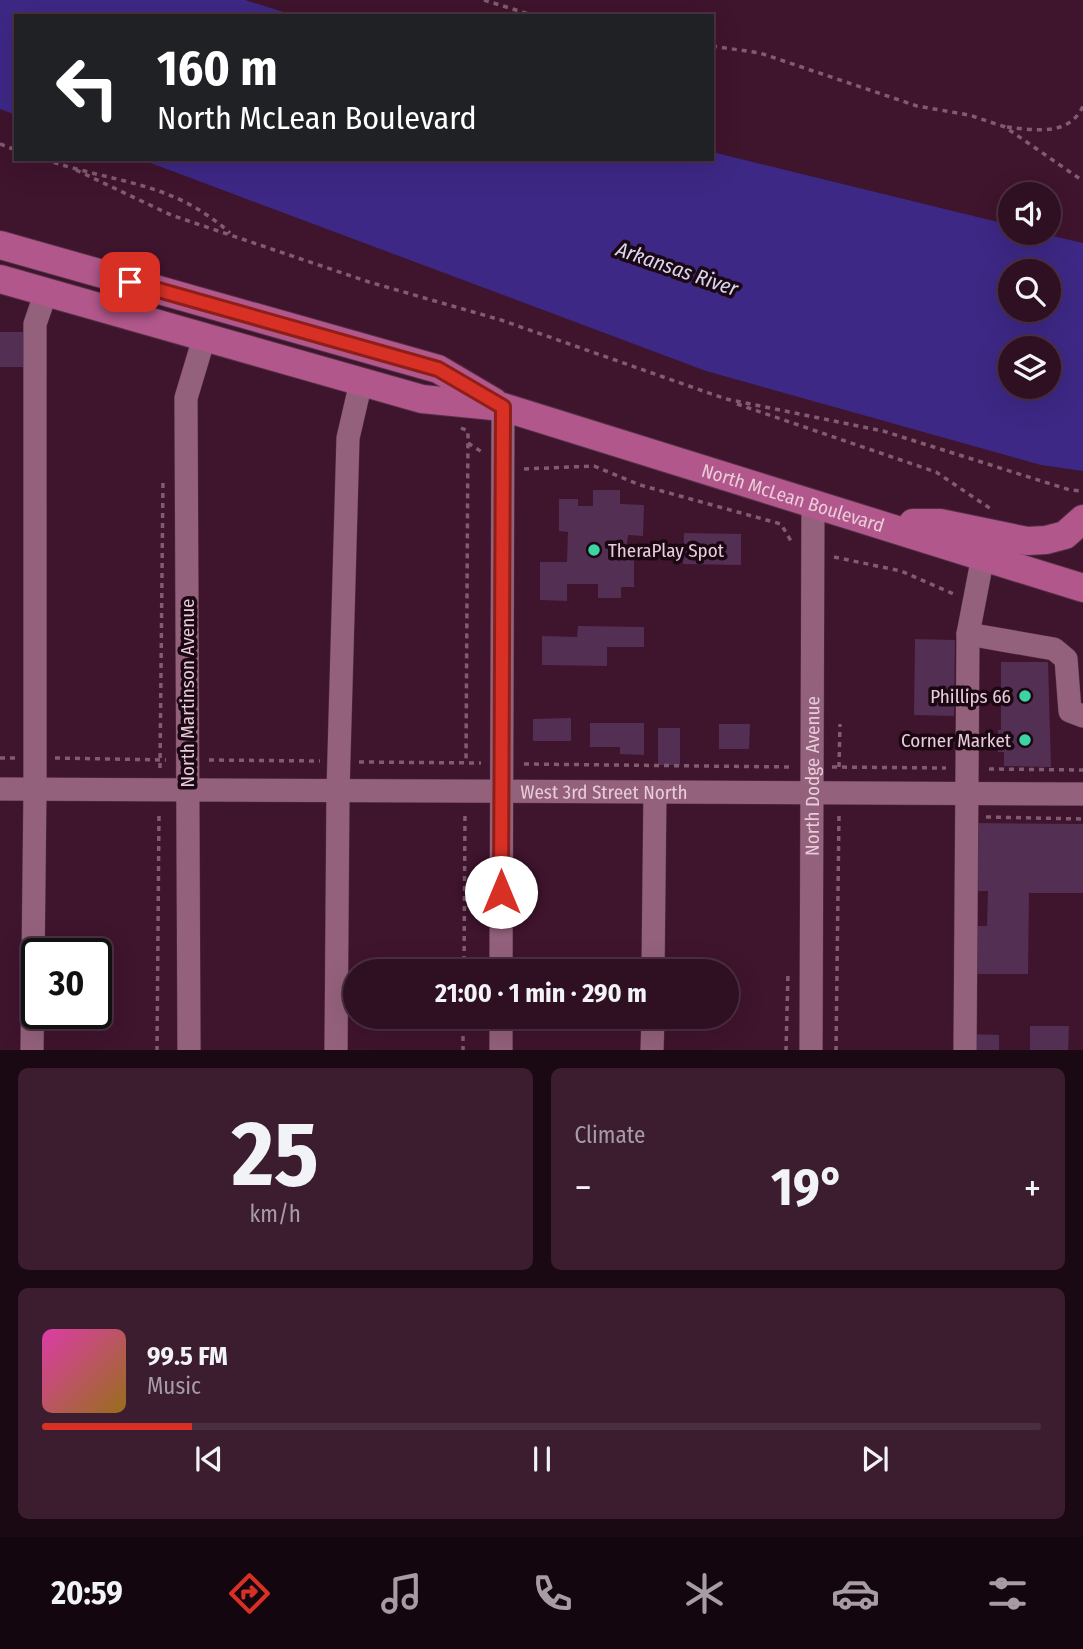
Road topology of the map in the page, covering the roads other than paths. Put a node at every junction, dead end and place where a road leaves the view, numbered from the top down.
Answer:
1 (0, 245) edge
2 (0, 279) edge
3 (46, 292) junction
4 (204, 338) junction
5 (361, 382) junction
6 (503, 407) junction
7 (813, 502) junction
8 (1083, 519) edge
9 (883, 524) junction
10 (983, 556) junction
11 (1083, 588) edge
12 (968, 634) junction
13 (1083, 716) edge
14 (0, 789) edge
15 (35, 790) junction
16 (188, 790) junction
17 (338, 791) junction
18 (502, 792) junction
19 (655, 792) junction
20 (813, 793) junction
21 (967, 793) junction
22 (1083, 794) edge
23 (501, 959) edge
24 (653, 959) edge
25 (501, 1029) edge
26 (653, 1029) edge
27 (32, 1050) edge
28 (189, 1050) edge
29 (336, 1050) edge
30 (501, 1050) edge
31 (652, 1050) edge
32 (811, 1050) edge
33 (965, 1050) edge

1 - 6 main road, North McLean Boulevard
2 - 3 main road, North McLean Boulevard
3 - 4 main road, North McLean Boulevard
3 - 15 street
4 - 5 main road, North McLean Boulevard
4 - 16 street, North Martinson Avenue
5 - 6 main road, North McLean Boulevard
5 - 17 street
6 - 7 main road, North McLean Boulevard
6 - 18 street
7 - 9 main road, North McLean Boulevard
7 - 20 street, North Dodge Avenue
8 - 9 main road
9 - 10 main road, North McLean Boulevard
10 - 11 main road, North McLean Boulevard
10 - 12 street
12 - 13 street
12 - 21 street
14 - 15 street, West 3rd Street North
15 - 16 street, West 3rd Street North
15 - 27 street
16 - 17 street, West 3rd Street North
16 - 28 street, North Martinson Avenue
17 - 18 street, West 3rd Street North
17 - 29 street
18 - 19 street, West 3rd Street North
18 - 23 street
19 - 20 street, West 3rd Street North
19 - 24 street
20 - 21 street, West 3rd Street North
20 - 32 street, North Dodge Avenue
21 - 22 street, West 3rd Street North
21 - 33 street
25 - 30 street
26 - 31 street

